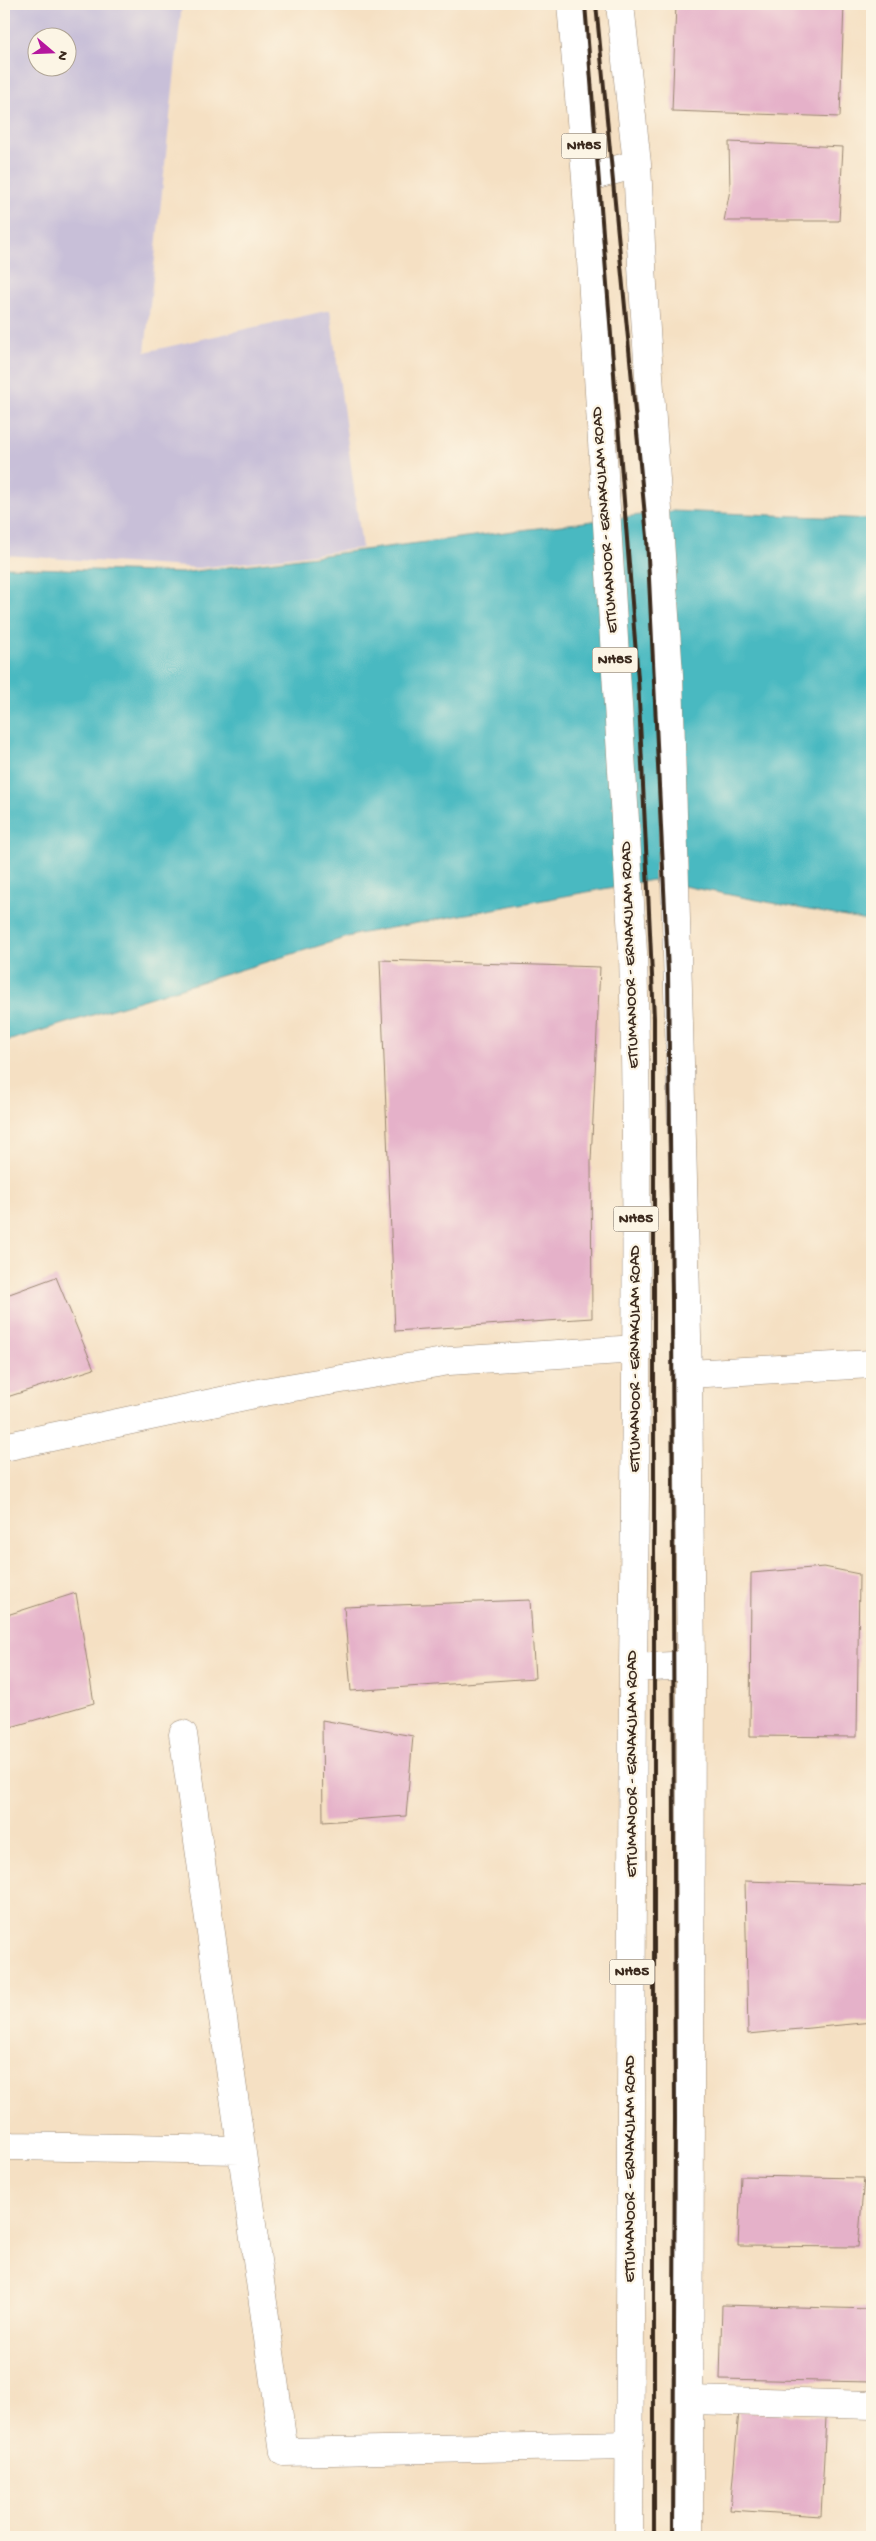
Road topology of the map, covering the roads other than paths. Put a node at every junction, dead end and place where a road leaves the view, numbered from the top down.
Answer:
1 (571, 4) edge
2 (620, 4) edge
3 (637, 164) junction
4 (586, 178) junction
5 (637, 1349) junction
6 (872, 1364) edge
7 (688, 1374) junction
8 (4, 1447) edge
9 (691, 1665) junction
10 (633, 1668) junction
11 (183, 1734) dead end
12 (4, 2144) edge
13 (240, 2150) junction
14 (691, 2400) junction
15 (872, 2405) edge
16 (630, 2445) junction
17 (629, 2537) edge
18 (689, 2537) edge

1 - 4 main road, ETTUMANOOR - ERNAKULAM ROAD / NH85
2 - 3 main road
3 - 4 main road
3 - 7 main road
4 - 5 main road, ETTUMANOOR - ERNAKULAM ROAD / NH85
5 - 8 main road
5 - 10 main road, ETTUMANOOR - ERNAKULAM ROAD / NH85
6 - 7 main road
7 - 9 main road
9 - 10 main road
9 - 14 main road
10 - 16 main road, ETTUMANOOR - ERNAKULAM ROAD / NH85
11 - 13 main road
12 - 13 main road
13 - 16 main road
14 - 15 main road
14 - 18 main road
16 - 17 main road, ETTUMANOOR - ERNAKULAM ROAD / NH85

